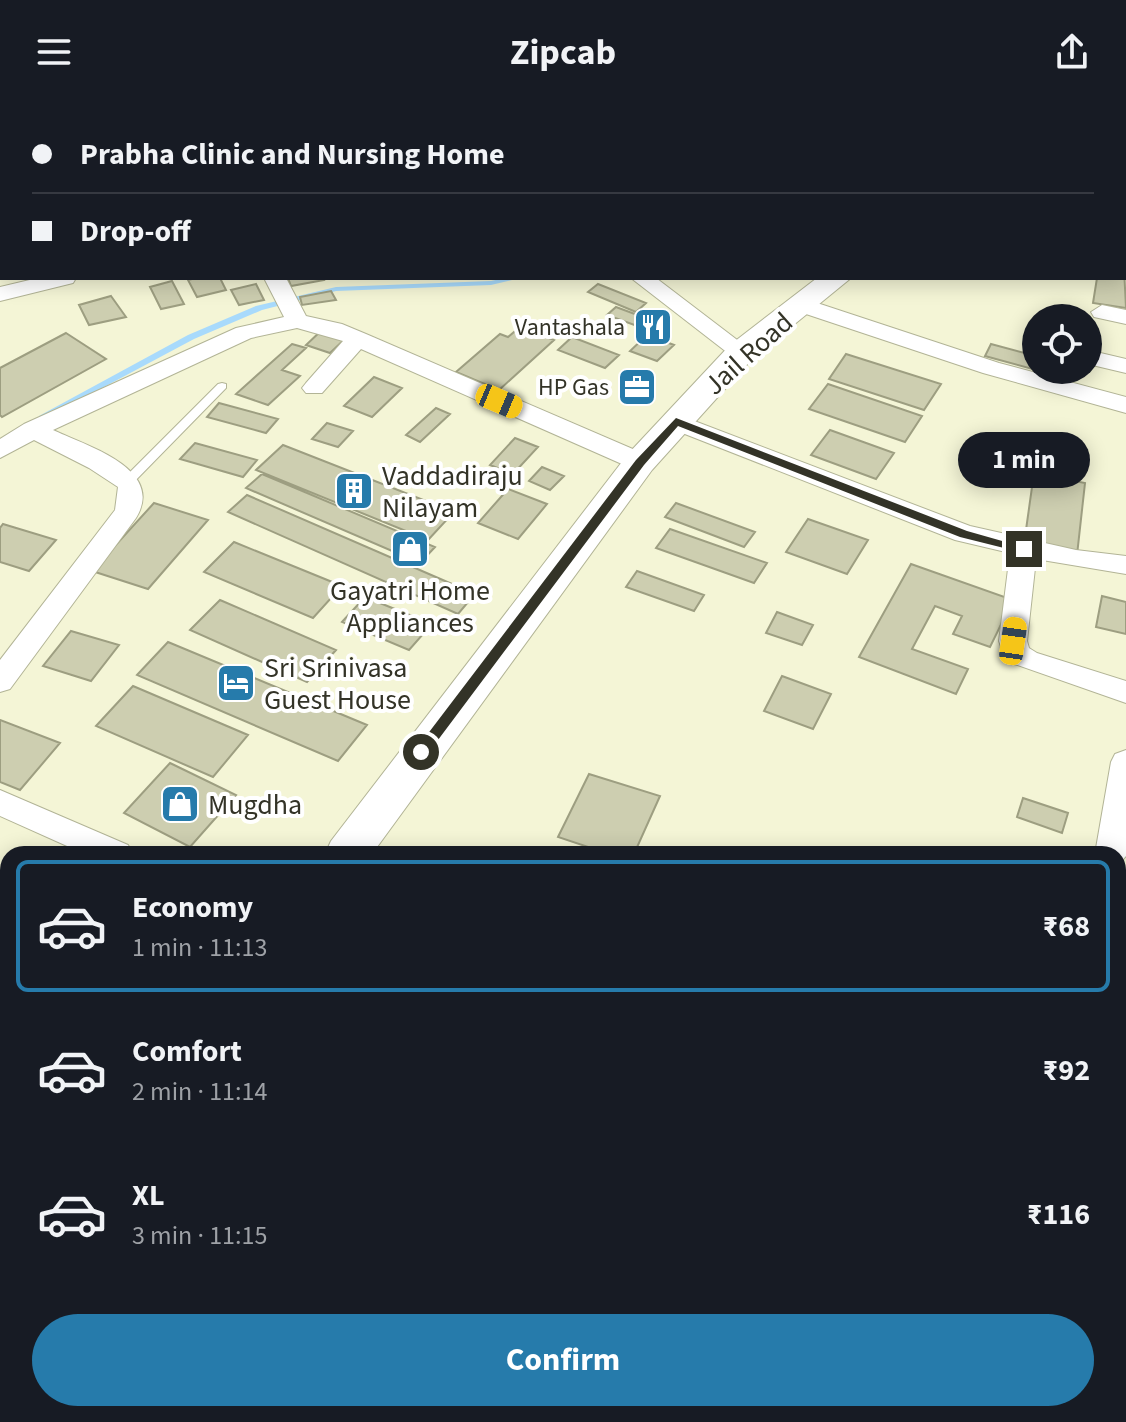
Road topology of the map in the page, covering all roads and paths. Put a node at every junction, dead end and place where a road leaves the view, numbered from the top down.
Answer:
1 (57, 280) edge
2 (276, 280) edge
3 (645, 280) edge
4 (833, 280) edge
5 (0, 294) edge
6 (802, 305) junction
7 (1102, 312) dead end
8 (1126, 317) edge
9 (297, 321) junction
10 (358, 339) junction
11 (741, 352) junction
12 (1102, 360) edge
13 (1126, 366) edge
14 (222, 386) dead end
15 (314, 388) dead end
16 (1126, 405) edge
17 (676, 422) junction
18 (33, 430) junction
19 (0, 450) edge
20 (640, 462) junction
21 (127, 482) junction
22 (1024, 549) junction
23 (1126, 565) edge
24 (0, 681) edge
25 (1126, 692) edge
26 (1126, 762) edge
27 (0, 802) edge
28 (99, 846) edge
29 (353, 846) edge
30 (1112, 846) edge

1 - 5 street
2 - 9 street
3 - 11 street
4 - 6 street, Jail Road
6 - 11 street, Jail Road
6 - 16 street
7 - 8 street
9 - 10 street
9 - 18 street
10 - 15 street
10 - 20 street
11 - 17 street, Jail Road
12 - 13 street
14 - 21 lane
17 - 20 street, Jail Road
17 - 22 street
18 - 19 street
18 - 21 street
20 - 29 street, Jail Road
21 - 24 street
22 - 23 street
22 - 25 street
26 - 30 street
27 - 28 street

